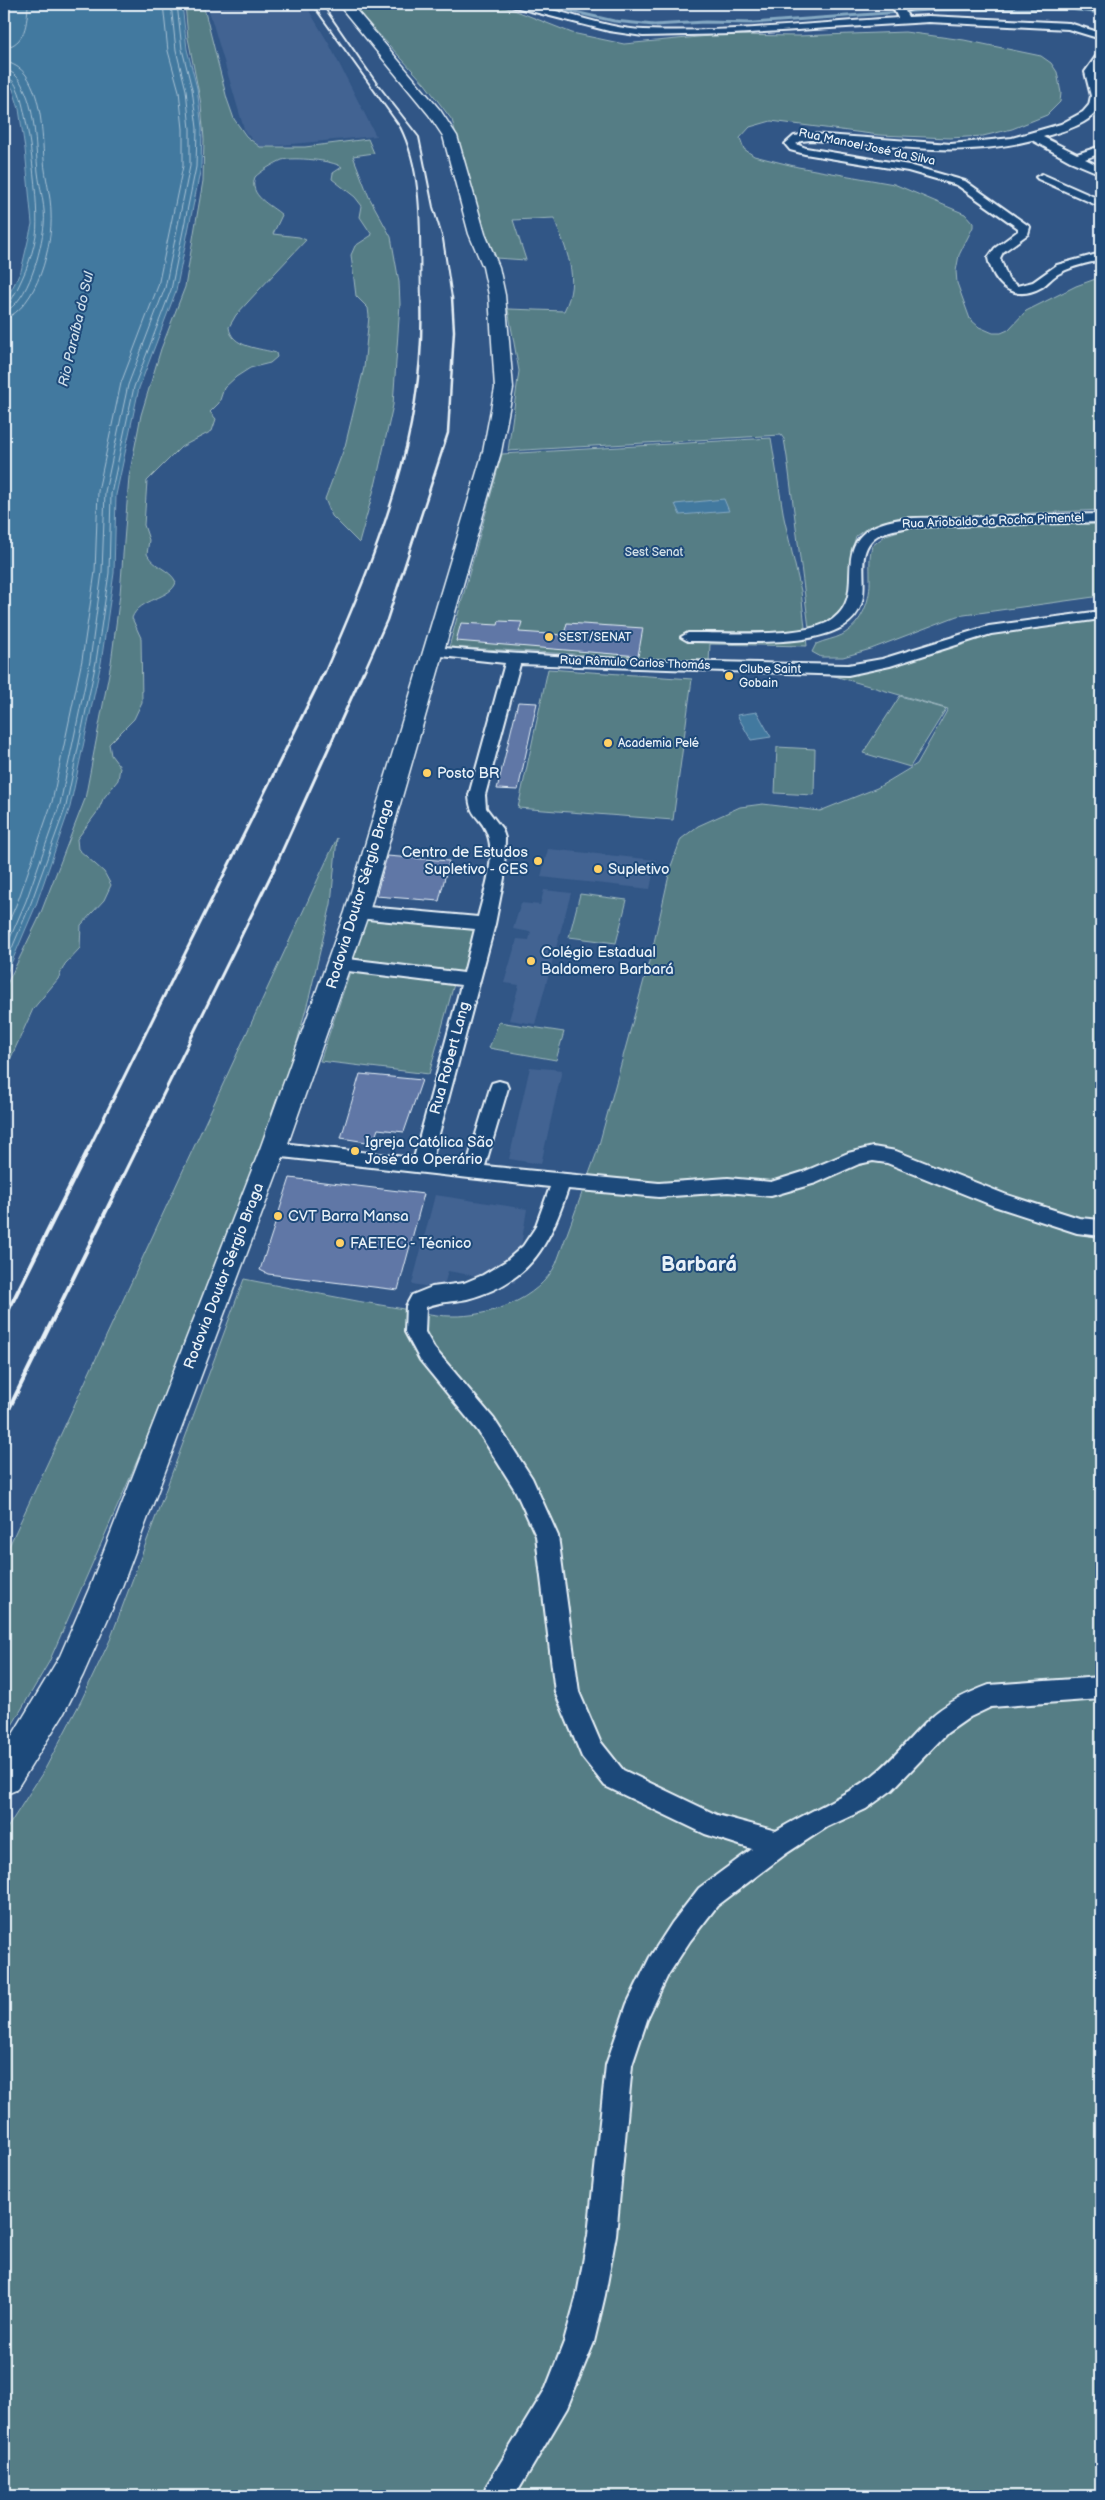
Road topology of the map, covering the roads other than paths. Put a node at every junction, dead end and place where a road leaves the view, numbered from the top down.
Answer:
1 (344, 4) edge
2 (508, 4) edge
3 (922, 4) edge
4 (905, 20) junction
5 (1101, 36) edge
6 (1101, 57) edge
7 (1097, 67) edge
8 (1034, 136) junction
9 (1101, 149) edge
10 (1074, 158) junction
11 (1101, 171) edge
12 (1042, 177) dead end
13 (1101, 204) edge
14 (1101, 256) edge
15 (1101, 518) edge
16 (1101, 615) edge
17 (432, 651) junction
18 (514, 659) junction
19 (683, 664) junction
20 (357, 912) junction
21 (486, 924) junction
22 (340, 964) junction
23 (471, 980) junction
24 (499, 1088) dead end
25 (273, 1149) junction
26 (421, 1166) junction
27 (474, 1172) junction
28 (569, 1180) junction
29 (1101, 1228) edge
30 (1097, 1684) edge
31 (4, 1779) edge
32 (778, 1844) junction
33 (498, 2496) edge

1 - 17 main road, Rodovia Doutor Sérgio Braga
2 - 4 street
3 - 4 street
4 - 5 street
6 - 7 street, Rua Manoel José da Silva
7 - 8 street, Rua Manoel José da Silva
8 - 10 street
8 - 14 street, Rua Manoel José da Silva
9 - 10 street
10 - 11 street
12 - 13 street
15 - 19 street, Rua Ariobaldo da Rocha Pimentel
16 - 19 street, Rua Rômulo Carlos Thomás
17 - 18 street, Rua Rômulo Carlos Thomás
17 - 20 main road, Rodovia Doutor Sérgio Braga
18 - 19 street, Rua Rômulo Carlos Thomás
18 - 21 street, Rua Robert Lang
20 - 21 street
20 - 22 main road, Rodovia Doutor Sérgio Braga
21 - 23 street, Rua Robert Lang
22 - 23 street
22 - 25 main road, Rodovia Doutor Sérgio Braga
23 - 26 street, Rua Robert Lang
24 - 27 street
25 - 26 street
25 - 31 main road, Rodovia Doutor Sérgio Braga
26 - 27 street
27 - 28 street
28 - 29 street
28 - 32 street
30 - 32 street
32 - 33 street

